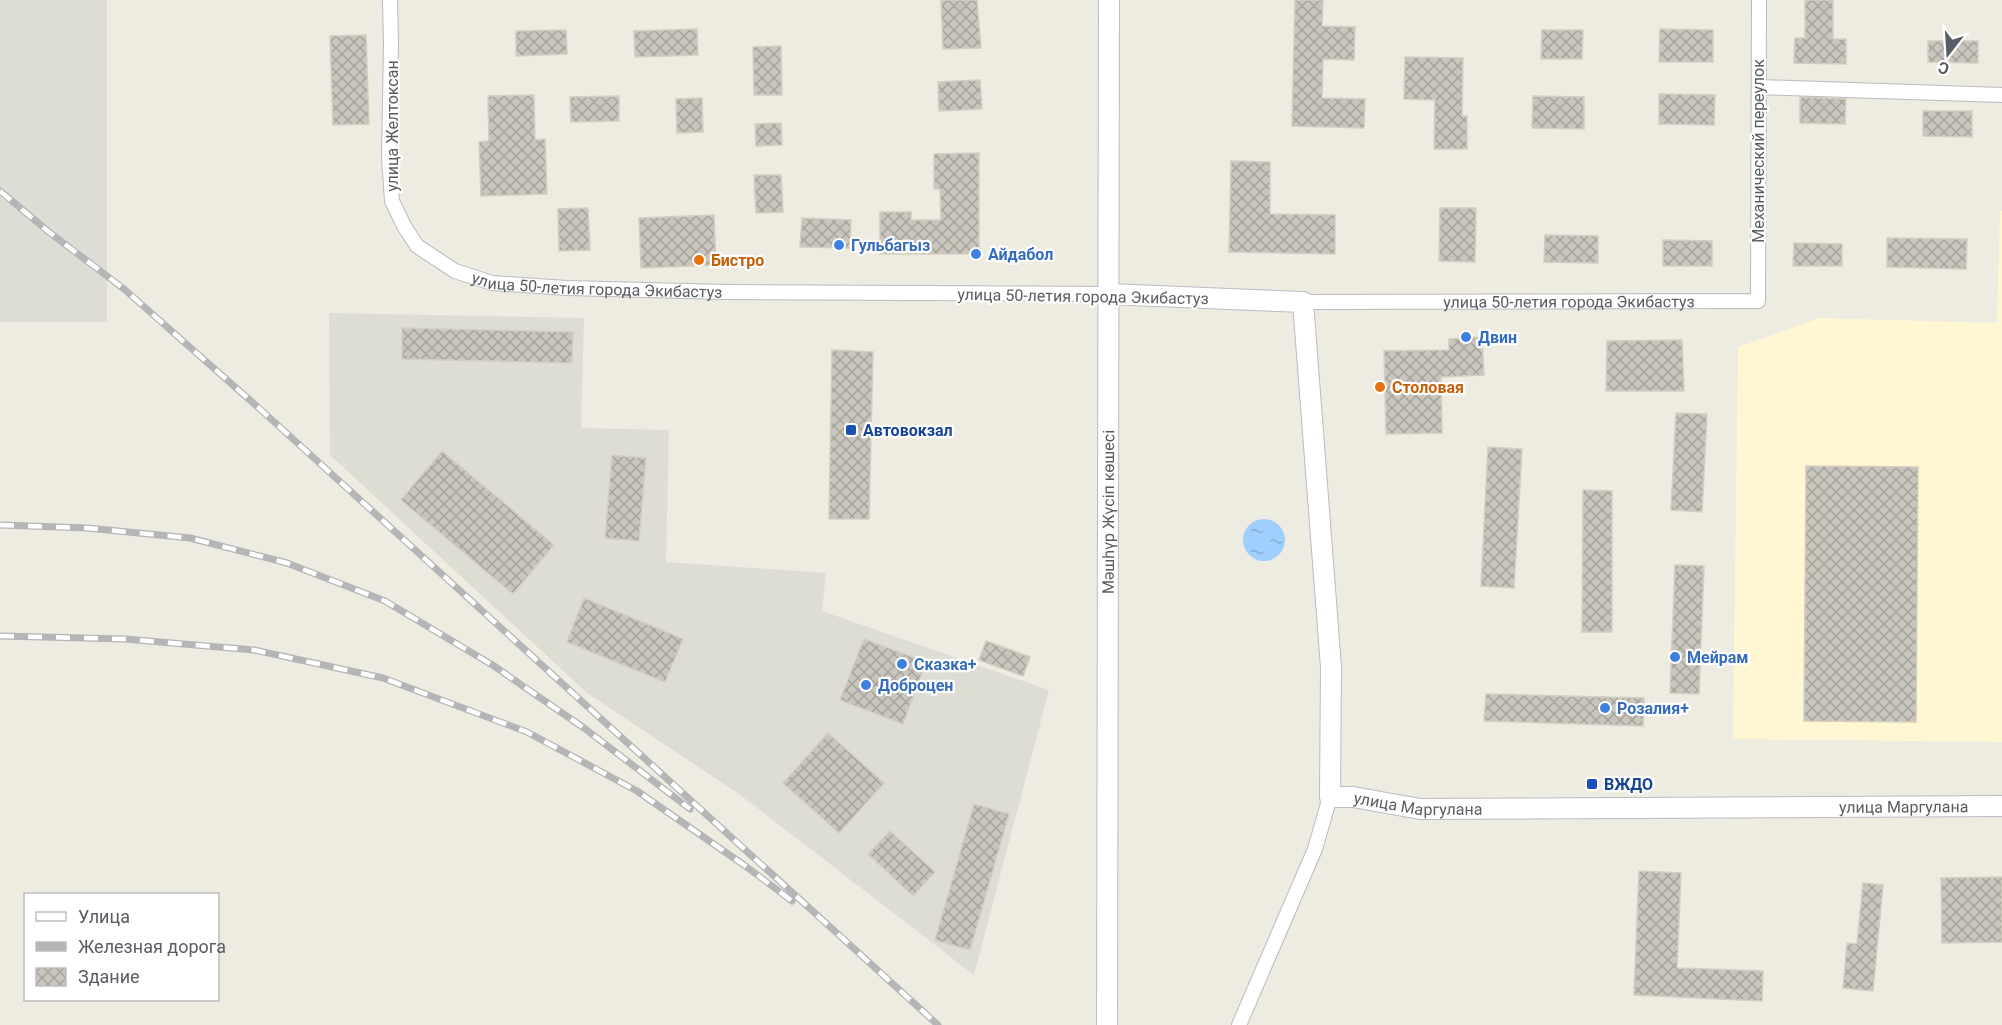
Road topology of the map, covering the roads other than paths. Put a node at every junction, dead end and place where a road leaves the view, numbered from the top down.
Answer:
1 (390, 0) edge
2 (1109, 0) edge
3 (1759, 0) edge
4 (1759, 87) junction
5 (2002, 95) edge
6 (417, 246) joint
7 (1108, 294) junction
8 (1758, 301) joint
9 (1303, 302) junction
10 (1330, 797) junction
11 (2002, 806) edge
12 (1107, 1025) edge
13 (1239, 1025) edge

1 - 6 street, улица Желтоксан
2 - 7 street, Мәшһүр Жүсіп көшесі
3 - 4 street, Механический переулок
4 - 5 street
4 - 8 street, Механический переулок
6 - 7 street, улица 50-летия города Экибастуз
7 - 9 street, улица 50-летия города Экибастуз
7 - 12 street, Мәшһүр Жүсіп көшесі
8 - 9 street, улица 50-летия города Экибастуз
9 - 10 street, улица Маргулана
10 - 11 street, улица Маргулана
10 - 13 street

